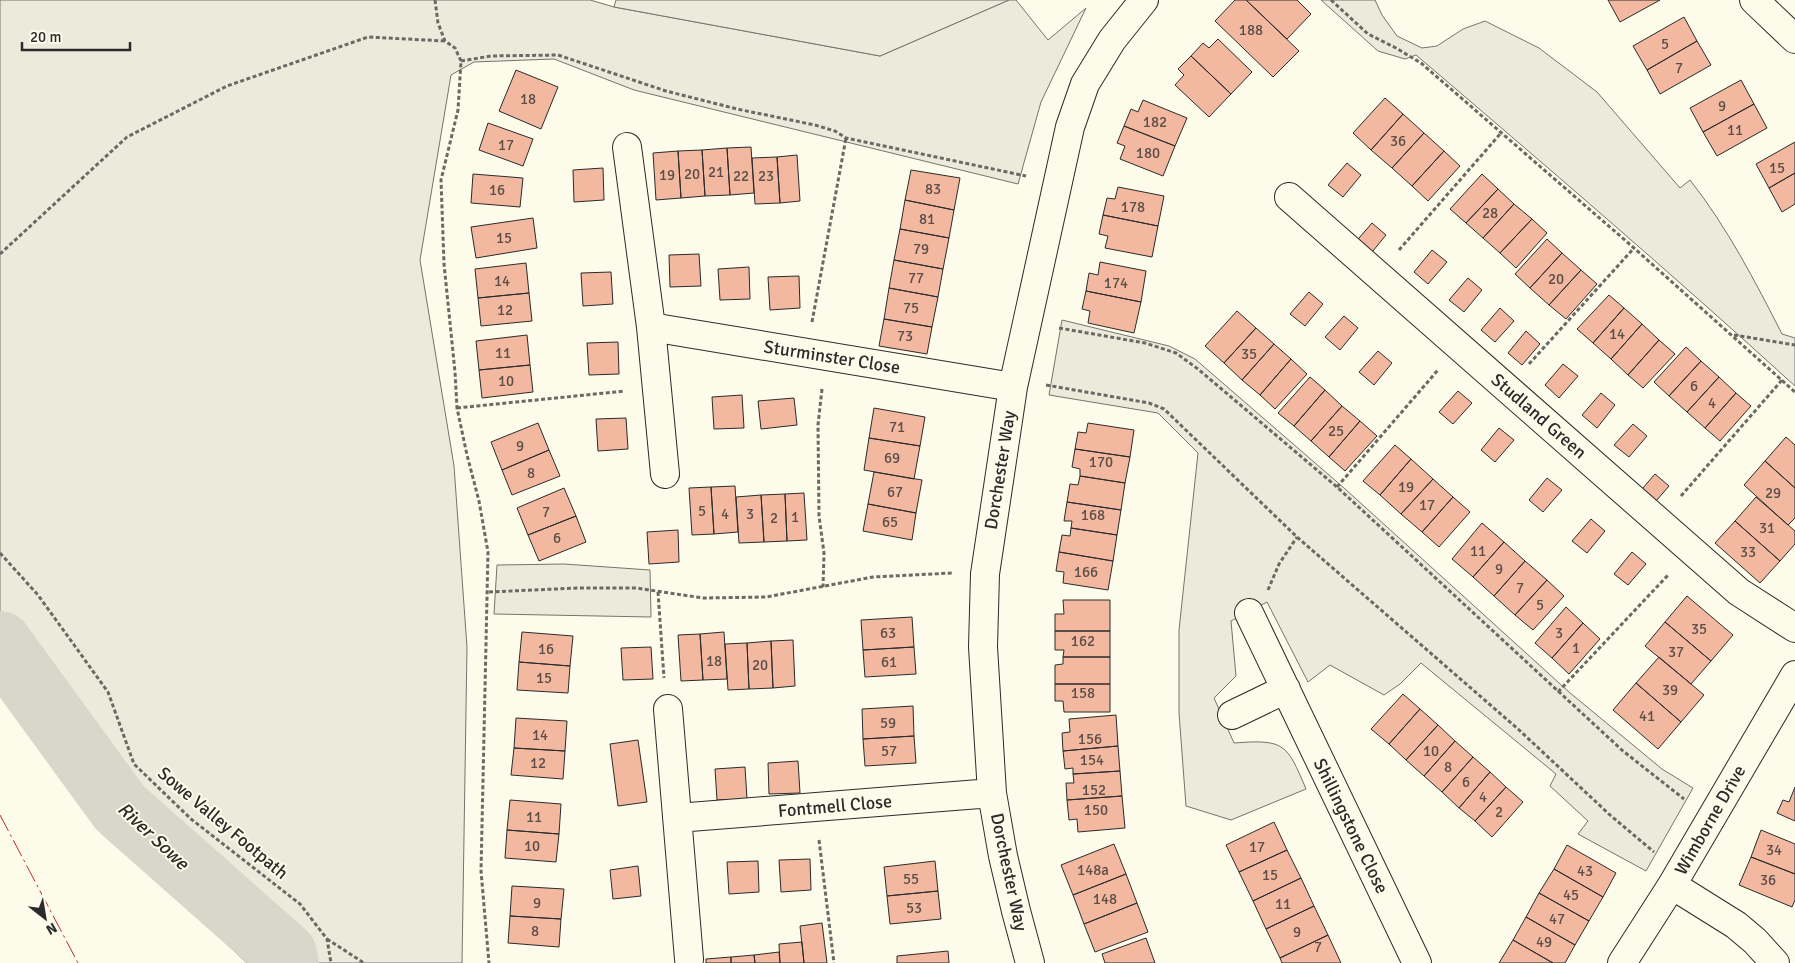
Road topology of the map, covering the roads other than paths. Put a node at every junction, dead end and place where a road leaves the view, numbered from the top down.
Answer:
1 (1144, 0) edge
2 (1754, 0) edge
3 (1795, 39) edge
4 (627, 147) dead end
5 (1289, 197) dead end
6 (651, 327) junction
7 (1013, 387) junction
8 (665, 474) dead end
9 (1249, 613) road end
10 (1795, 628) edge
11 (1795, 675) edge
12 (1286, 689) junction
13 (668, 708) road end
14 (1232, 715) dead end
15 (992, 793) junction
16 (677, 818) junction
17 (1676, 878) junction
18 (690, 959) dead end
19 (1030, 963) edge
20 (1417, 963) edge
21 (1622, 963) edge
22 (1775, 963) edge

1 - 7 street, Dorchester Way
2 - 3 street
4 - 6 street
5 - 10 street, Studland Green
6 - 7 street, Sturminster Close
6 - 8 street
7 - 15 street, Dorchester Way
9 - 12 street, Shillingstone Close
11 - 17 street, Wimborne Drive
12 - 14 street
12 - 20 street, Shillingstone Close
13 - 16 street
15 - 16 street, Fontmell Close
15 - 19 street, Dorchester Way
16 - 18 street
17 - 21 street, Wimborne Drive
17 - 22 street

